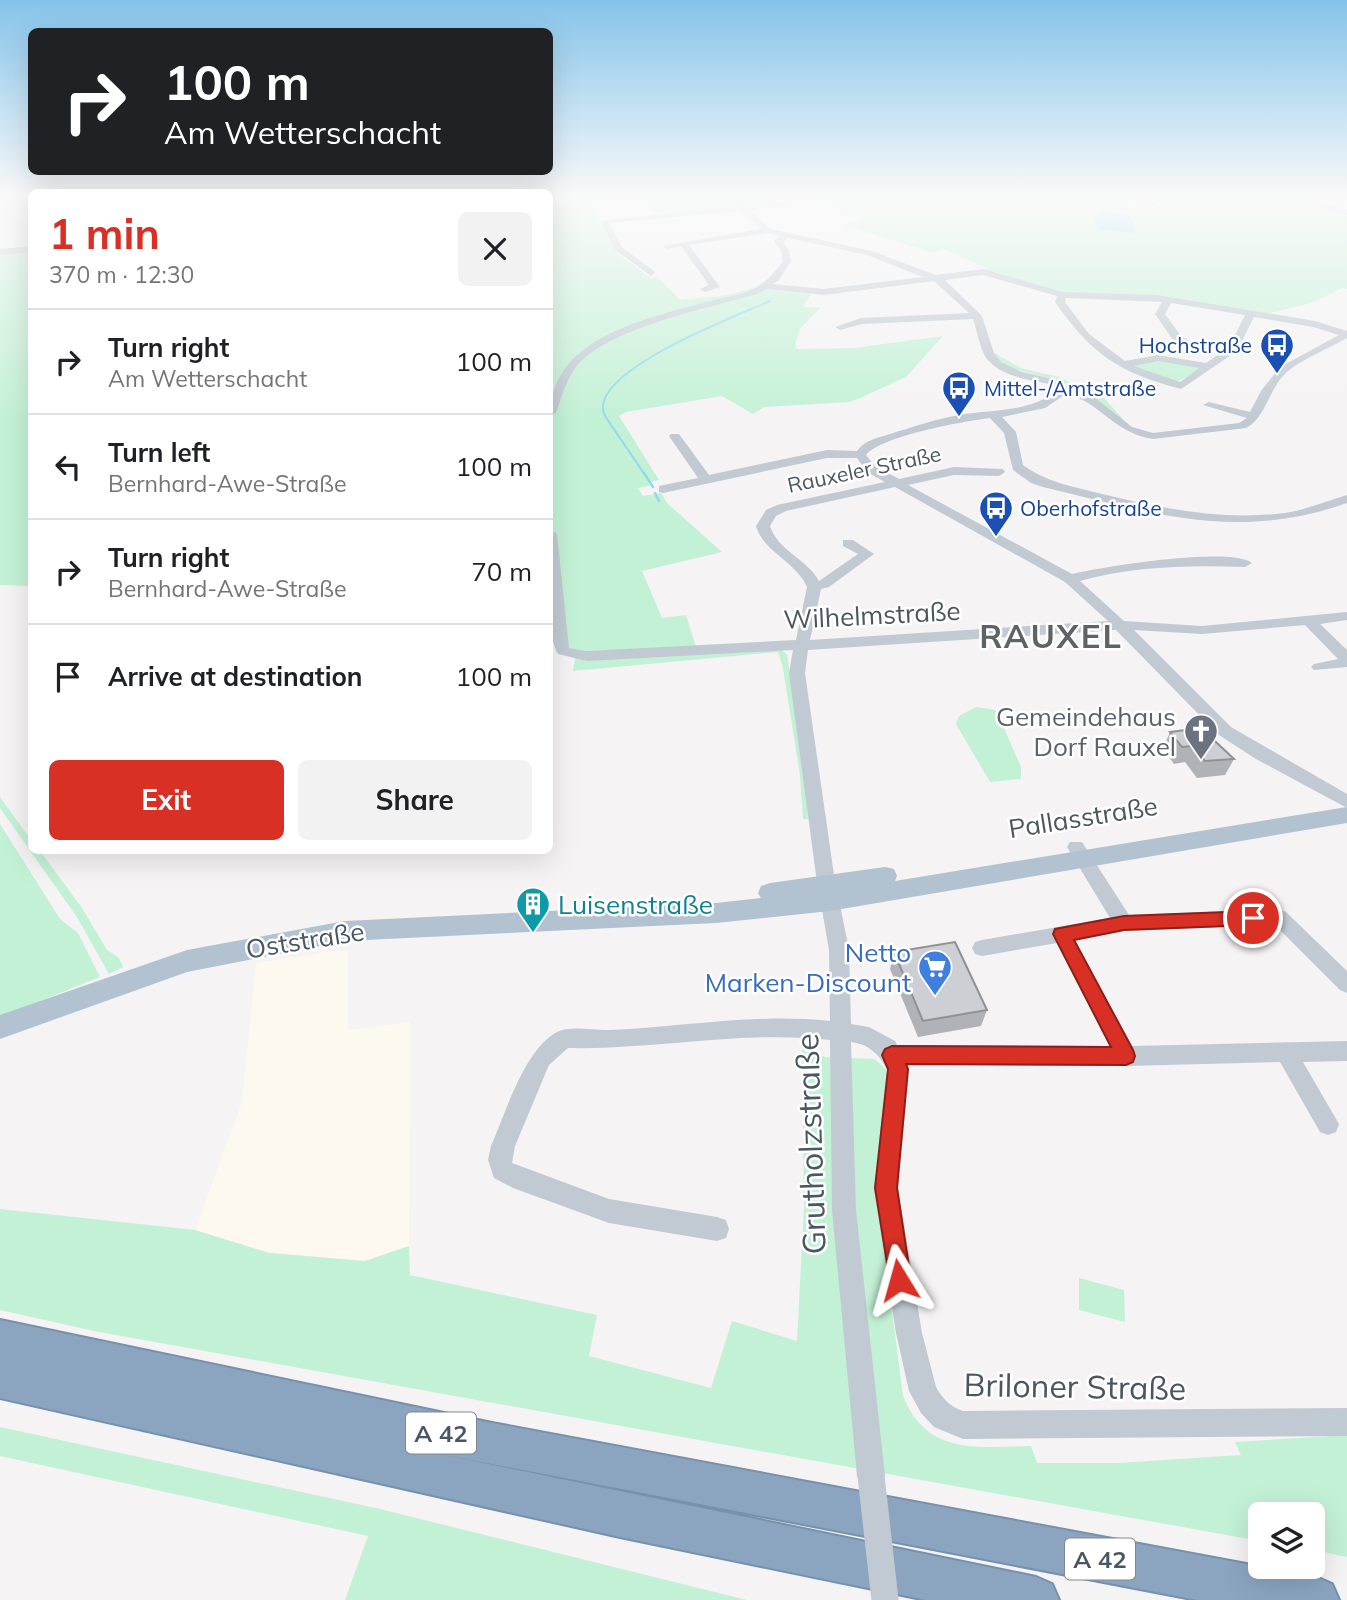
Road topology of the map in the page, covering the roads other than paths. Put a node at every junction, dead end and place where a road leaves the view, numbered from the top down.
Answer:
1 (704, 272) edge
2 (781, 272) edge
3 (920, 272) edge
4 (935, 277) junction
5 (771, 286) junction
6 (705, 289) dead end
7 (1062, 295) junction
8 (1170, 300) junction
9 (1251, 313) junction
10 (977, 316) junction
11 (841, 327) dead end
12 (1347, 334) edge
13 (1185, 341) dead end
14 (1121, 365) junction
15 (1210, 367) junction
16 (1068, 385) junction
17 (1209, 405) dead end
18 (553, 406) edge
19 (992, 414) junction
20 (1254, 416) junction
21 (675, 436) dead end
22 (860, 456) junction
23 (999, 472) dead end
24 (706, 480) junction
25 (898, 484) junction
26 (663, 489) dead end
27 (1347, 499) edge
28 (848, 544) dead end
29 (553, 561) edge
30 (1245, 563) dead end
31 (1070, 579) junction
32 (814, 587) junction
33 (1347, 616) edge
34 (1309, 621) junction
35 (1121, 625) junction
36 (800, 645) junction
37 (1347, 661) edge
38 (1319, 667) dead end
39 (1347, 802) edge
40 (1347, 815) edge
41 (1080, 852) junction
42 (828, 893) junction
43 (1124, 923) junction
44 (1062, 934) junction
45 (982, 948) dead end
46 (1347, 984) edge
47 (0, 1027) edge
48 (840, 1030) junction
49 (1347, 1051) edge
50 (1286, 1053) junction
51 (892, 1055) junction
52 (1126, 1056) junction
53 (1328, 1124) dead end
54 (717, 1229) dead end
55 (0, 1340) edge
56 (0, 1378) edge
57 (1347, 1422) edge
58 (885, 1600) edge
59 (1036, 1600) edge
60 (1316, 1600) edge

1 - 6 street
2 - 5 street
3 - 4 street
4 - 5 street
4 - 7 street
4 - 10 street
5 - 18 street
7 - 8 street
7 - 14 street
8 - 9 street
8 - 13 street
9 - 12 street
9 - 15 street
10 - 11 street
10 - 16 street
12 - 20 street
14 - 15 street
14 - 15 street
16 - 19 street
16 - 20 street
17 - 20 street
19 - 22 street
19 - 27 street
21 - 24 street
22 - 24 street
22 - 25 street
23 - 25 street, Rauxeler Straße
24 - 26 street
25 - 31 street
25 - 32 street, Rauxeler Straße
28 - 32 street
29 - 36 street, Wilhelmstraße
30 - 31 street
31 - 35 street
32 - 36 street
33 - 34 street, Wilhelmstraße
34 - 35 street, Wilhelmstraße
34 - 37 street
35 - 36 street, Wilhelmstraße
35 - 39 street
36 - 42 street, Grutholzstraße
37 - 38 street
39 - 41 main road, Pallasstraße
40 - 41 main road, Pallasstraße
41 - 42 main road, Pallasstraße
41 - 43 street
42 - 47 main road, Oststraße
42 - 48 street, Grutholzstraße
43 - 44 street
43 - 46 street
44 - 45 street
44 - 52 street
48 - 51 street
48 - 54 street
48 - 58 street, Grutholzstraße, bridge
49 - 50 street
50 - 52 street
50 - 53 street
51 - 52 street
51 - 57 street, Briloner Straße
55 - 60 highway, A 42
56 - 59 highway, A 42

